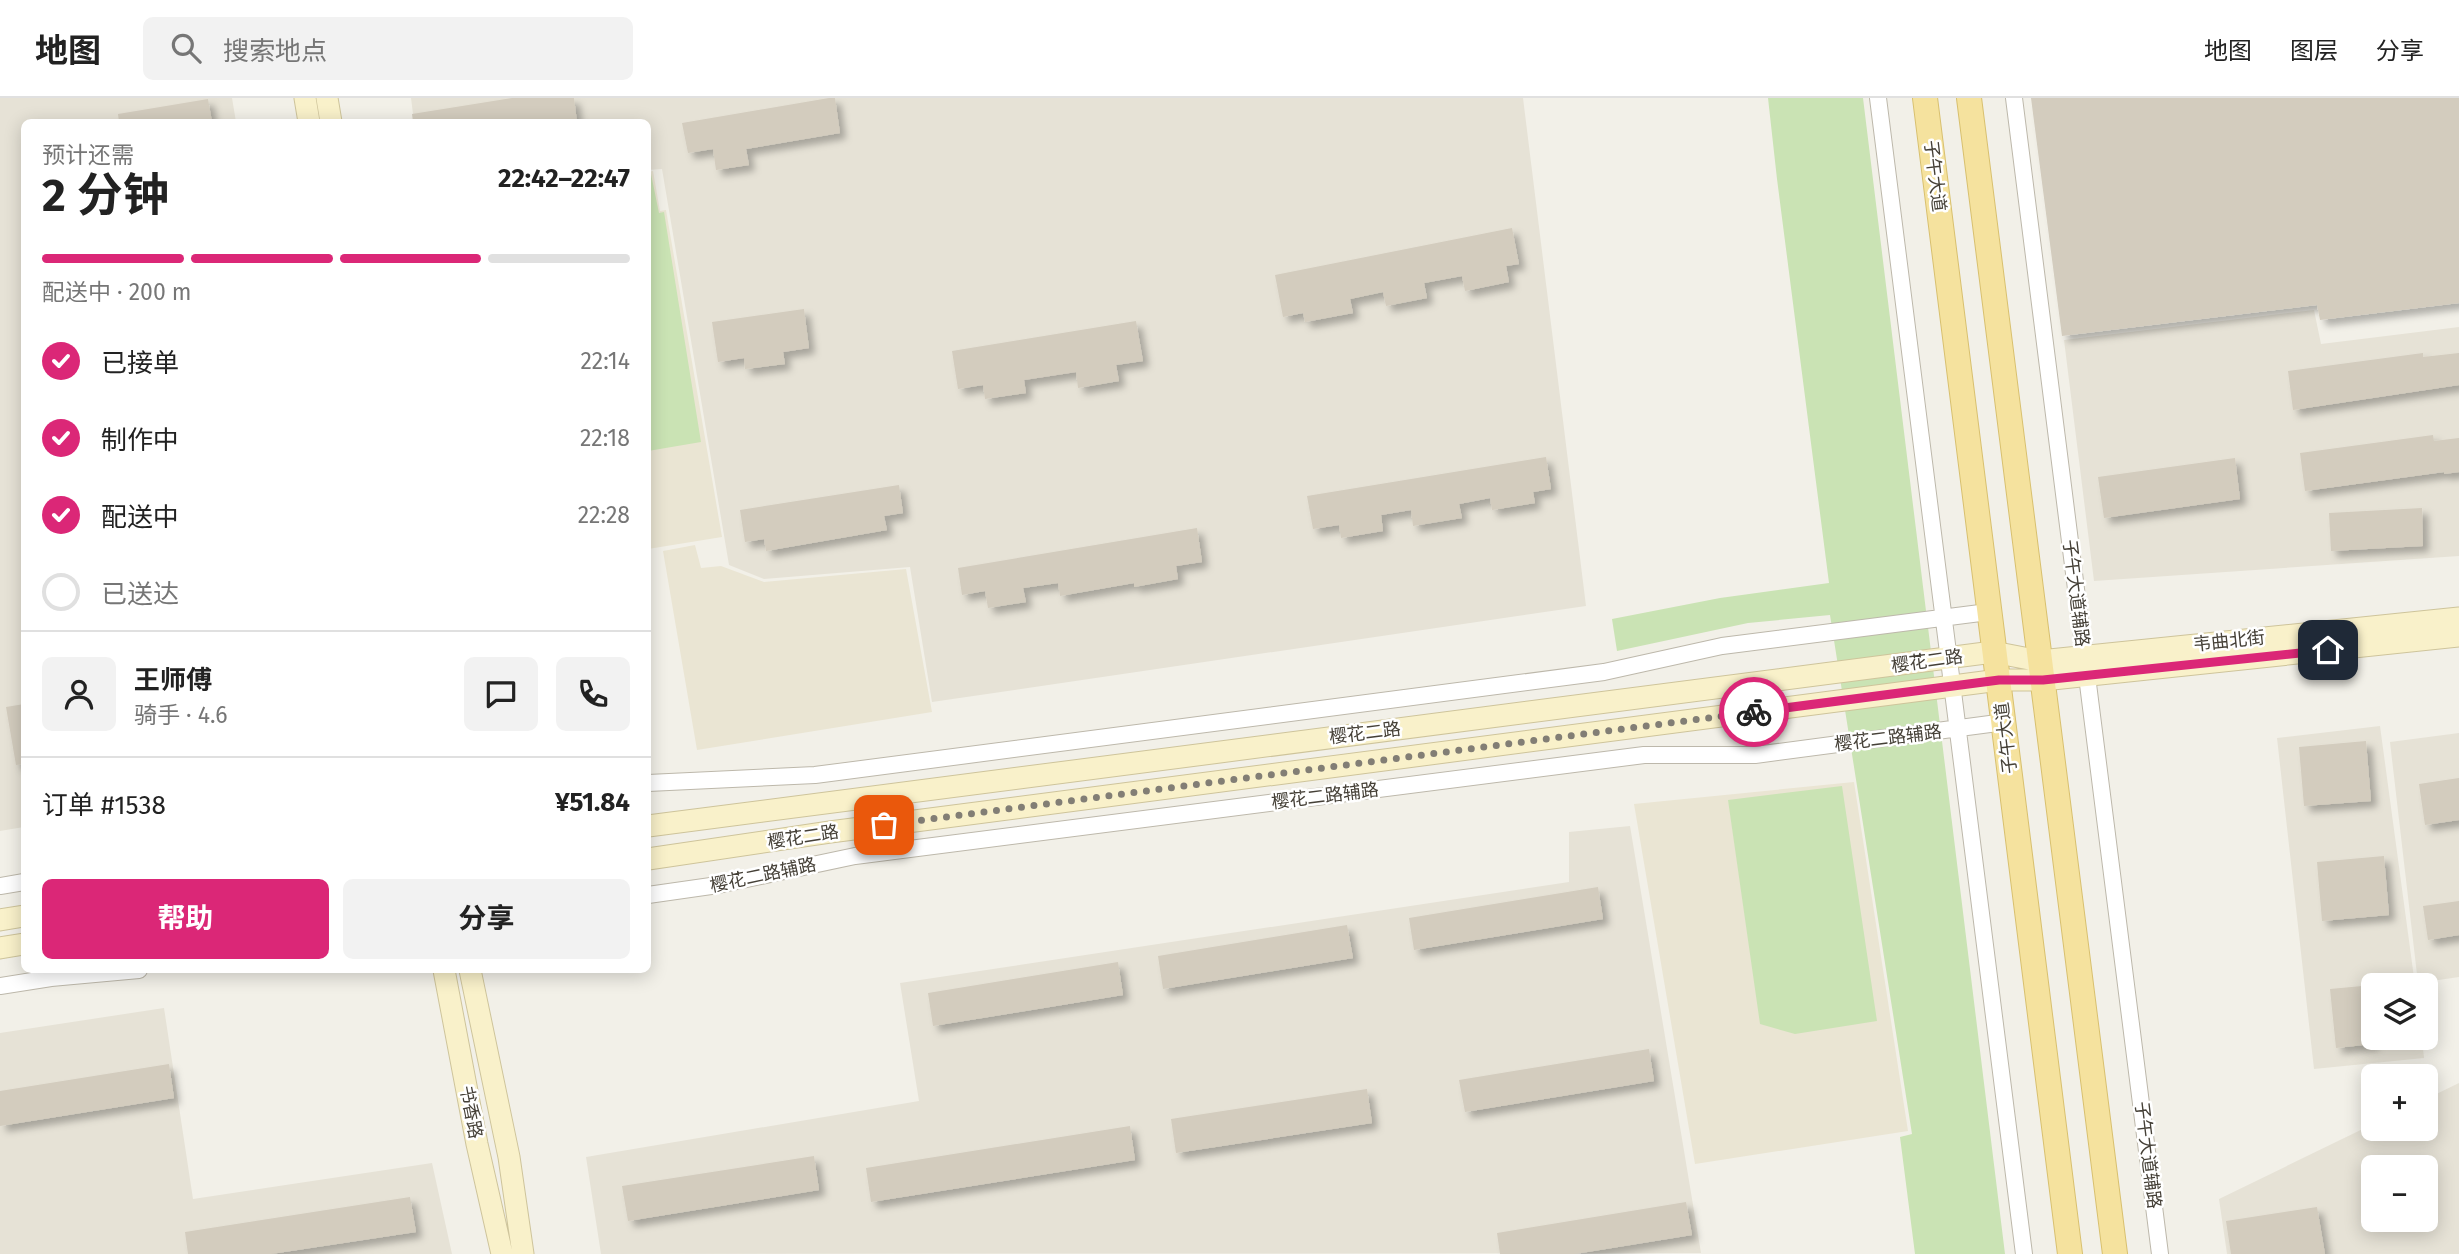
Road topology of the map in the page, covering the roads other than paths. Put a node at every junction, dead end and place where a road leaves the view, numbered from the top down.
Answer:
1 (305, 98) edge
2 (327, 98) edge
3 (1878, 98) edge
4 (1925, 98) edge
5 (1969, 98) edge
6 (2014, 98) edge
7 (308, 119) edge
8 (330, 119) edge
9 (1988, 612) junction
10 (1945, 617) junction
11 (2459, 618) edge
12 (2459, 636) edge
13 (1993, 652) junction
14 (1949, 658) junction
15 (2085, 666) junction
16 (2041, 670) junction
17 (1999, 680) junction
18 (1953, 687) junction
19 (2005, 722) junction
20 (1958, 729) junction
21 (651, 783) edge
22 (651, 826) edge
23 (651, 859) edge
24 (21, 882) edge
25 (0, 886) edge
26 (651, 895) edge
27 (21, 916) edge
28 (0, 920) edge
29 (21, 944) edge
30 (0, 948) edge
31 (106, 973) edge
32 (445, 973) edge
33 (471, 973) edge
34 (0, 986) edge
35 (502, 1254) edge
36 (523, 1254) edge
37 (2024, 1254) edge
38 (2070, 1254) edge
39 (2115, 1254) edge
40 (2160, 1254) edge

1 - 7 main road
2 - 8 main road
3 - 10 street
4 - 9 main road, 子午大道
5 - 16 main road
6 - 15 street, 子午大道辅路
9 - 10 street
9 - 13 main road, 子午大道
10 - 14 street
10 - 21 street
11 - 15 main road, 韦曲北街
12 - 15 main road, 韦曲北街
13 - 14 main road, 樱花二路
13 - 16 main road, 樱花二路
13 - 17 main road, 子午大道
14 - 18 street
14 - 22 main road, 樱花二路
15 - 16 main road, 韦曲北街
15 - 40 street, 子午大道辅路
16 - 17 main road, 樱花二路
16 - 39 main road
17 - 18 main road, 樱花二路
17 - 19 main road, 子午大道
18 - 20 street
18 - 23 main road, 樱花二路
19 - 20 street, 樱花二路辅路
19 - 38 main road, 子午大道
20 - 26 street, 樱花二路辅路
20 - 37 street
24 - 25 street
27 - 28 main road
29 - 30 main road
31 - 34 street
32 - 35 main road, 书香路
33 - 36 main road, 书香路

